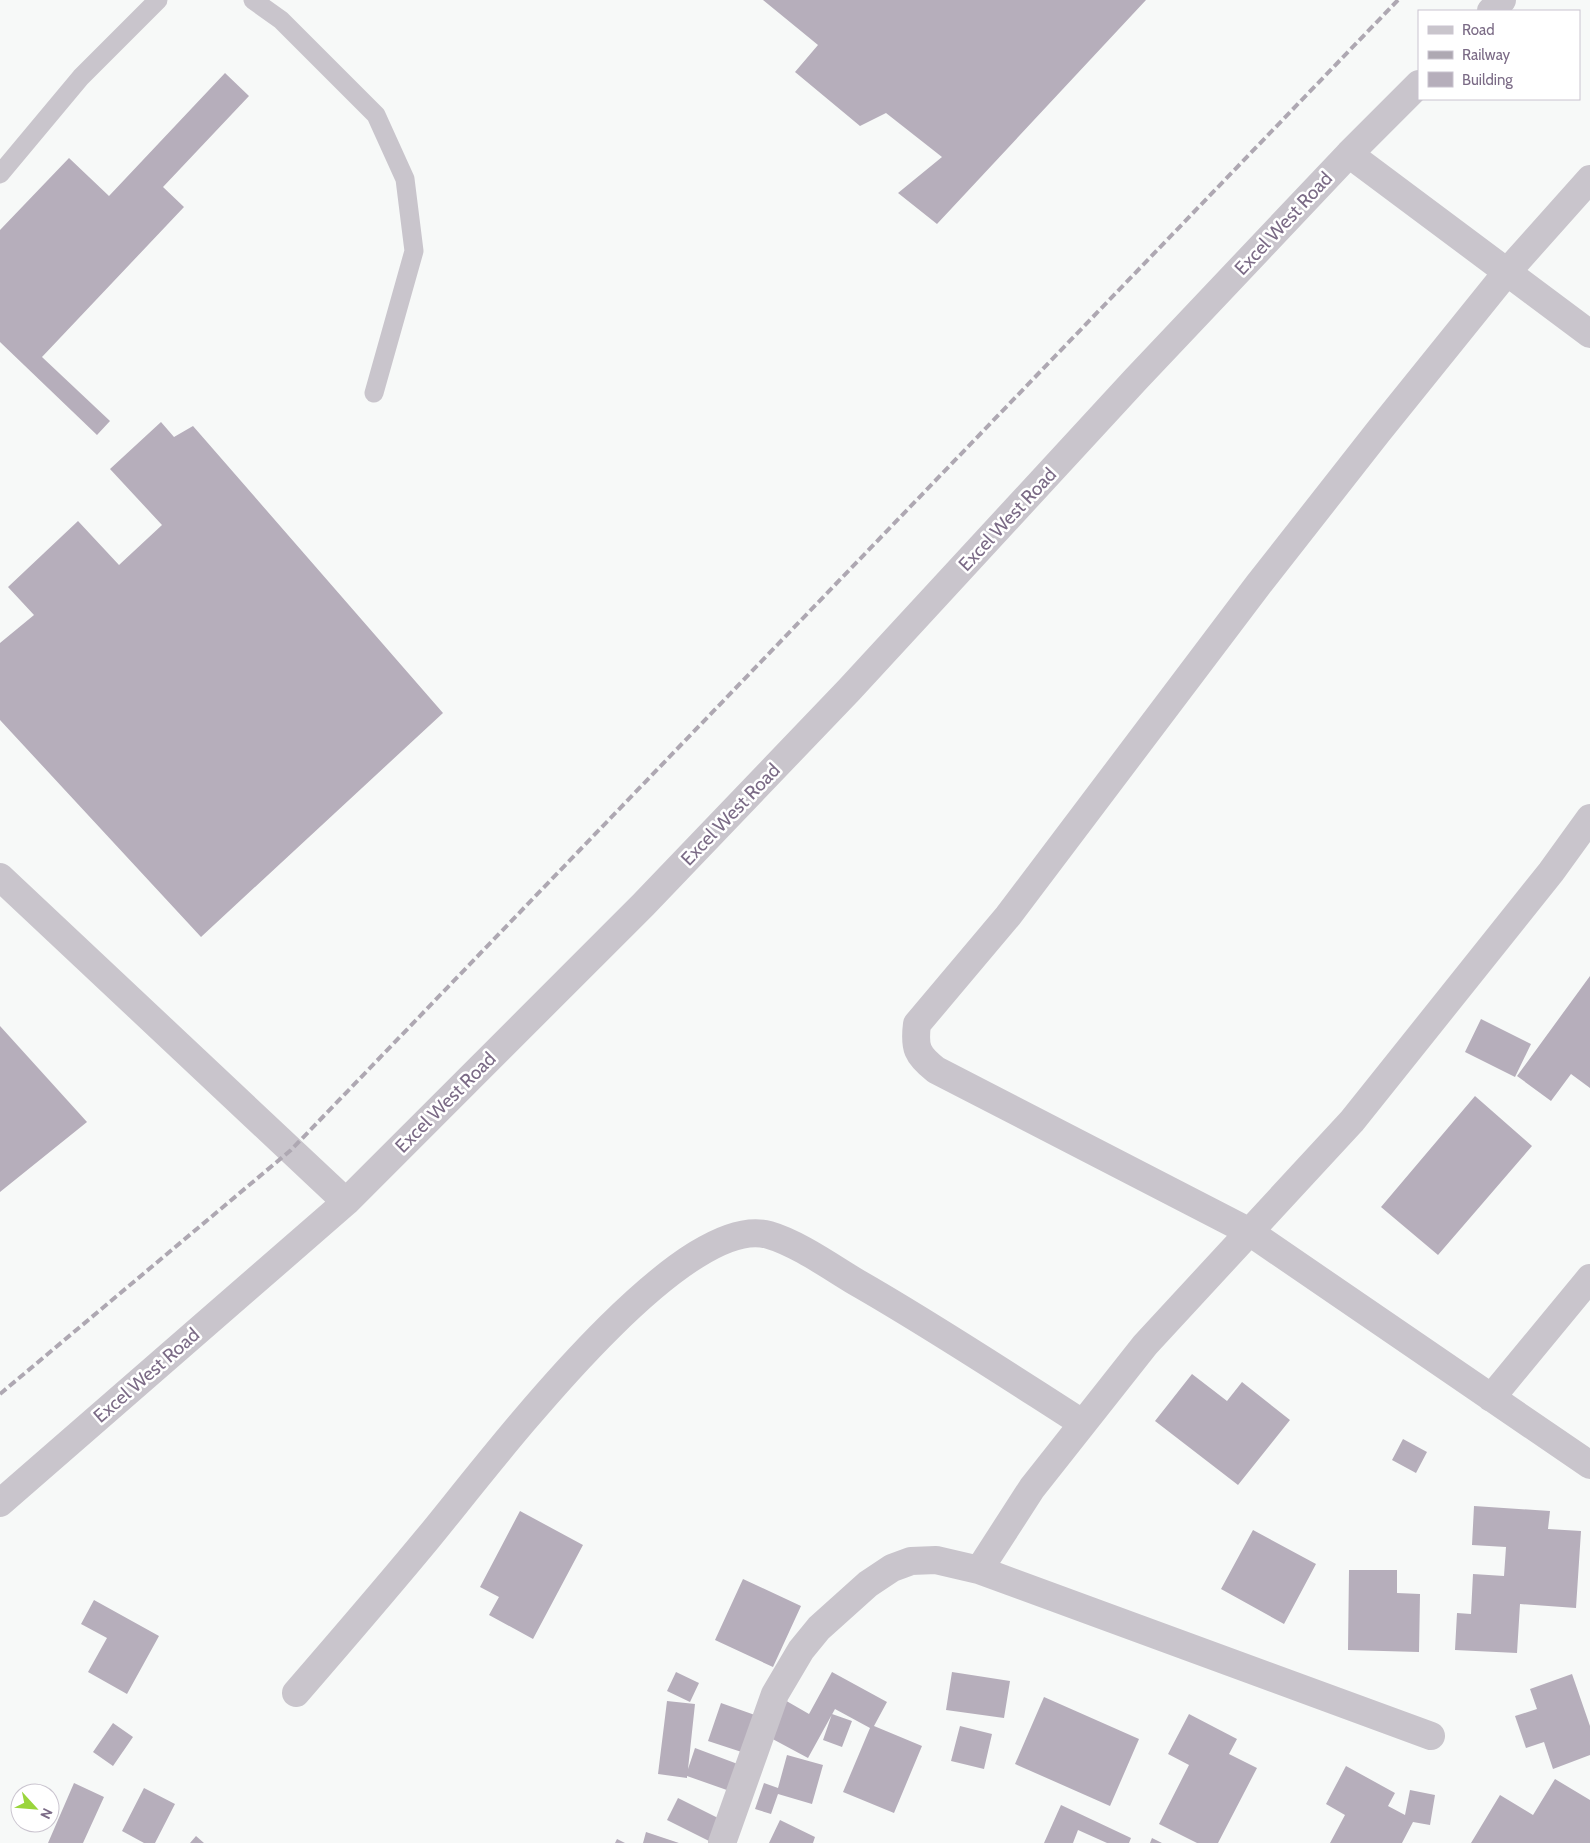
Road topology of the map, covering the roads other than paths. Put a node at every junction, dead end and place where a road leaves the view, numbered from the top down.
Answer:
1 (158, 0) edge
2 (253, 0) edge
3 (1502, 0) edge
4 (1492, 10) edge
5 (1418, 85) edge
6 (1349, 154) junction
7 (0, 174) edge
8 (1590, 180) edge
9 (1507, 272) junction
10 (1590, 334) edge
11 (374, 393) dead end
12 (1590, 818) edge
13 (0, 876) edge
14 (346, 1202) junction
15 (1248, 1230) junction
16 (1590, 1278) edge
17 (1491, 1398) junction
18 (1082, 1423) junction
19 (1590, 1464) edge
20 (0, 1503) edge
21 (979, 1570) junction
22 (296, 1693) dead end
23 (1431, 1736) dead end
24 (722, 1843) edge

1 - 7 lane
2 - 11 lane
3 - 4 street
5 - 6 street, Excel West Road
6 - 9 street
6 - 14 street, Excel West Road
8 - 9 street
9 - 10 street
9 - 15 street
12 - 15 street
13 - 14 street
14 - 20 street, Excel West Road
15 - 17 street
15 - 18 street
16 - 17 street
17 - 19 street
18 - 21 street
18 - 22 street
21 - 23 street
21 - 24 street

